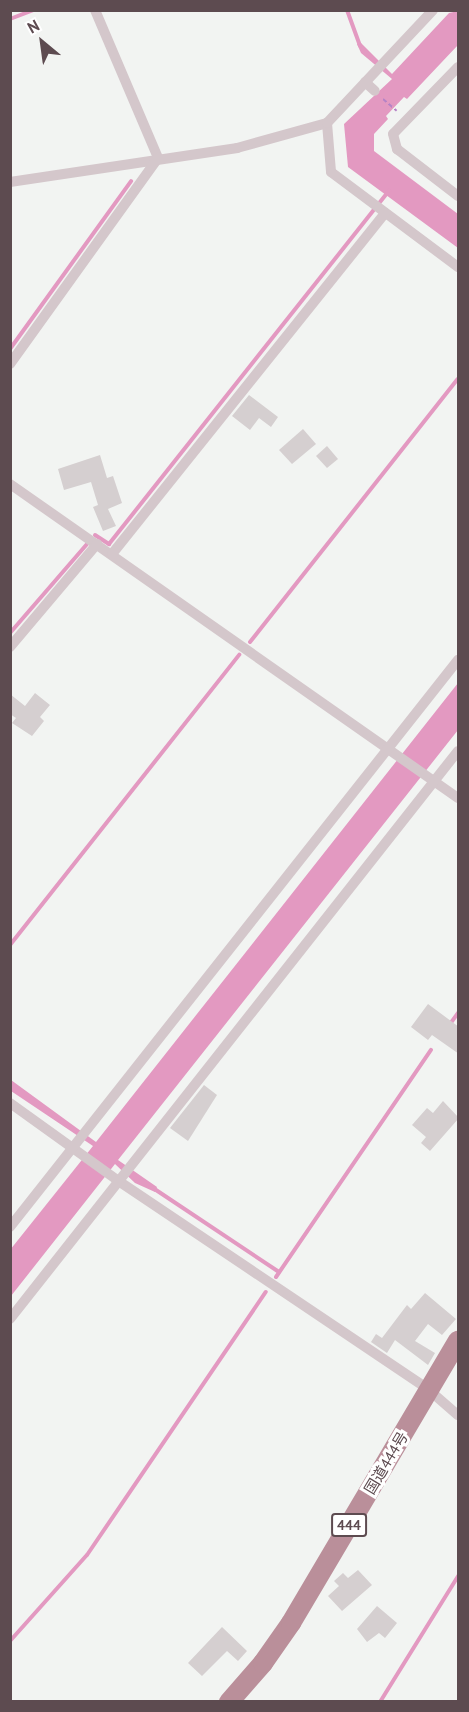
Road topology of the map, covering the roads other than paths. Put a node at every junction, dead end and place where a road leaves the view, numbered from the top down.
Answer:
1 (95, 10) edge
2 (433, 10) edge
3 (459, 67) edge
4 (365, 82) junction
5 (375, 91) road end
6 (397, 111) road end
7 (406, 120) junction
8 (327, 123) junction
9 (158, 158) junction
10 (10, 182) edge
11 (459, 196) edge
12 (379, 209) junction
13 (459, 267) edge
14 (10, 364) edge
15 (10, 484) edge
16 (97, 544) junction
17 (112, 554) junction
18 (10, 647) edge
19 (459, 660) edge
20 (459, 751) edge
21 (391, 752) junction
22 (431, 779) junction
23 (459, 798) edge
24 (10, 1103) edge
25 (80, 1142) junction
26 (122, 1175) junction
27 (10, 1227) edge
28 (10, 1319) edge
29 (459, 1341) edge
30 (429, 1390) junction
31 (459, 1415) edge
32 (229, 1701) edge

1 - 9 street
2 - 4 street
3 - 7 street
4 - 5 street
4 - 8 street
6 - 7 street
7 - 11 street
8 - 9 street
8 - 12 street
9 - 10 street
9 - 14 street
12 - 13 street
12 - 17 street
15 - 16 street
16 - 17 street
16 - 18 street
17 - 21 street
19 - 21 street
20 - 22 street
21 - 22 street
21 - 25 street
22 - 23 street
22 - 26 street
24 - 25 street
25 - 26 street
25 - 27 street
26 - 28 street
26 - 30 street
29 - 30 highway, 国道444号 / 444
30 - 31 street
30 - 32 highway, 国道444号 / 444

